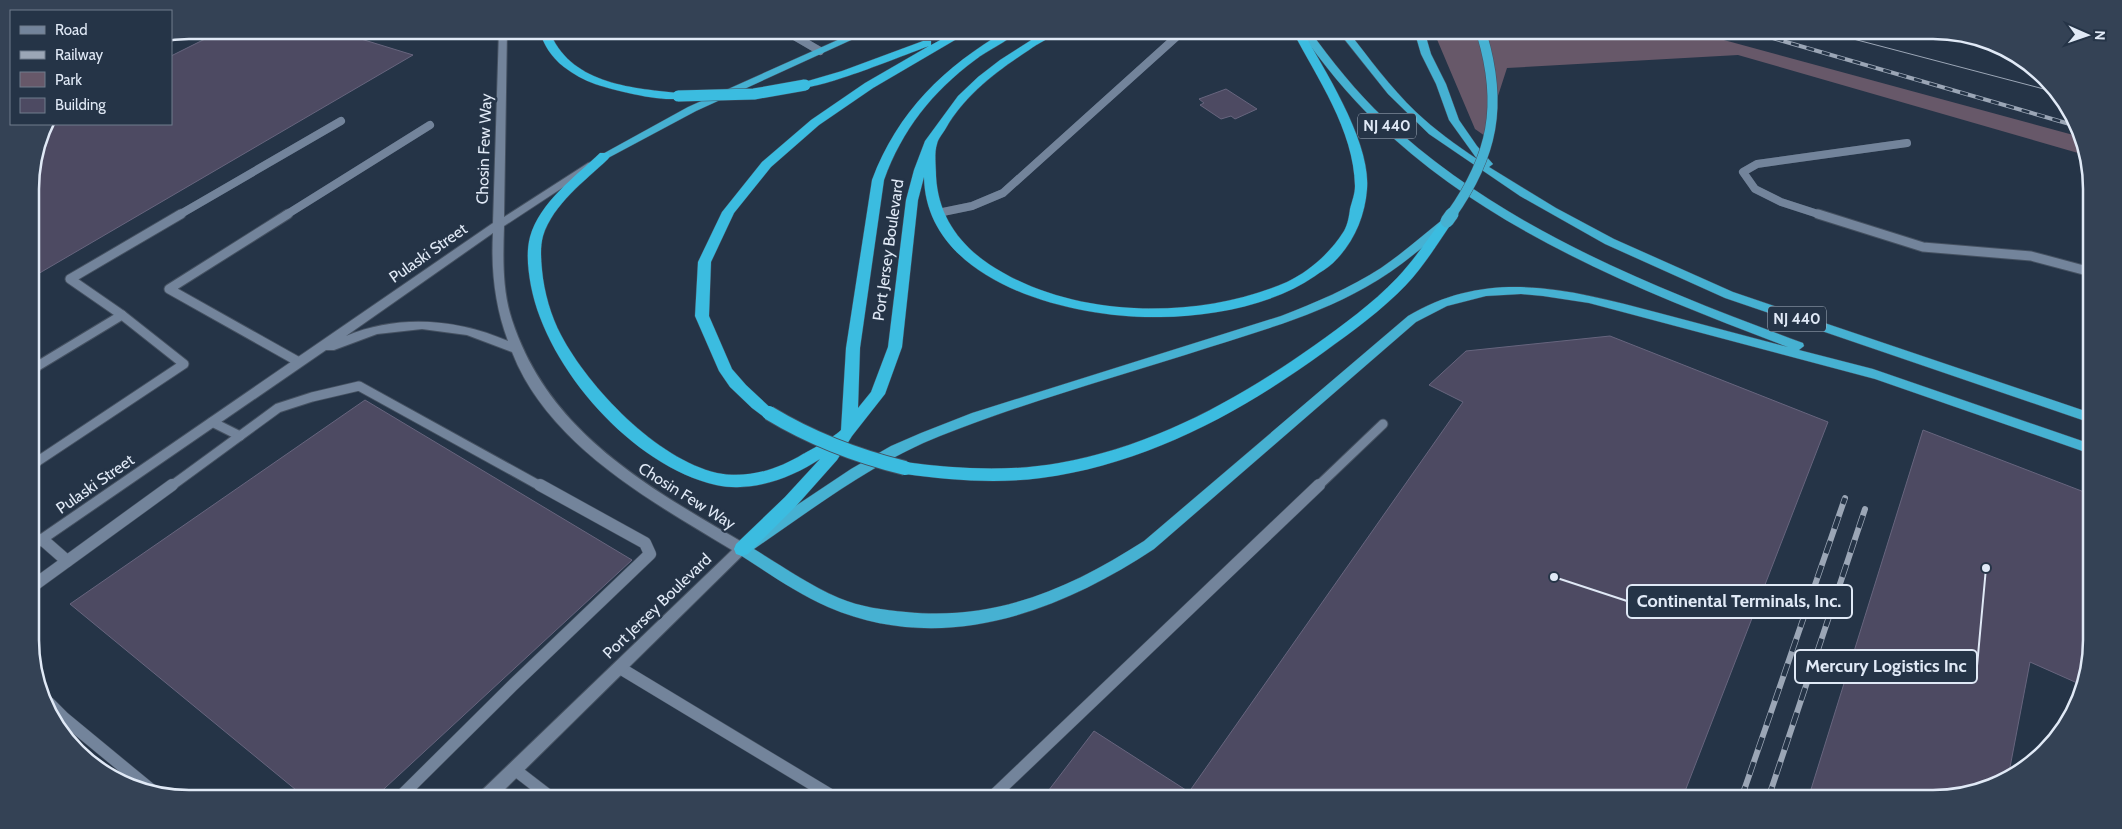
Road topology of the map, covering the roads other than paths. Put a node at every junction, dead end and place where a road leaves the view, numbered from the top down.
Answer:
1 (503, 39) edge
2 (548, 39) edge
3 (800, 39) edge
4 (847, 39) edge
5 (937, 39) edge
6 (950, 39) edge
7 (1000, 39) edge
8 (1040, 39) edge
9 (1174, 39) edge
10 (1302, 39) edge
11 (1311, 39) edge
12 (1349, 39) edge
13 (1422, 39) edge
14 (1483, 39) edge
15 (820, 51) junction
16 (341, 121) dead end
17 (430, 125) dead end
18 (931, 141) junction
19 (1906, 143) dead end
20 (604, 156) junction
21 (1517, 190) junction
22 (938, 213) junction
23 (1447, 220) junction
24 (498, 225) junction
25 (2083, 270) edge
26 (122, 314) junction
27 (514, 348) junction
28 (299, 362) junction
29 (39, 365) edge
30 (1876, 375) junction
31 (2083, 415) edge
32 (212, 422) junction
33 (1383, 424) dead end
34 (847, 432) junction
35 (240, 436) junction
36 (2083, 447) edge
37 (39, 459) edge
38 (39, 542) edge
39 (39, 544) edge
40 (742, 549) junction
41 (67, 561) junction
42 (39, 581) edge
43 (620, 668) junction
44 (57, 711) edge
45 (514, 769) junction
46 (142, 782) edge
47 (407, 790) edge
48 (493, 790) edge
49 (541, 790) edge
50 (822, 790) edge
51 (999, 790) edge

1 - 24 street, Chosin Few Way
2 - 5 highway, bridge
3 - 15 lane
4 - 15 highway, Pulaski Street
6 - 23 highway, bridge
7 - 34 highway, Port Jersey Boulevard
8 - 18 highway, Port Jersey Boulevard
9 - 22 lane
10 - 22 highway
11 - 30 highway, NJ 440
12 - 21 highway, NJ 440
13 - 21 highway
14 - 23 highway, bridge
15 - 20 highway, Pulaski Street
16 - 26 lane
17 - 28 lane
18 - 22 highway
18 - 34 highway, Port Jersey Boulevard
19 - 25 lane
20 - 24 street, Pulaski Street
20 - 34 highway
21 - 31 highway, NJ 440
23 - 40 highway
24 - 27 street, Chosin Few Way
24 - 28 street, Pulaski Street
26 - 29 lane
26 - 37 lane
27 - 28 street
27 - 40 street, Chosin Few Way
28 - 32 street, Pulaski Street
30 - 36 highway, NJ 440
30 - 40 highway
32 - 35 lane
32 - 38 street, Pulaski Street
33 - 51 lane
34 - 40 highway, Port Jersey Boulevard
35 - 41 lane
35 - 47 lane
39 - 41 lane
40 - 43 street, Port Jersey Boulevard
41 - 42 lane
43 - 45 street, Port Jersey Boulevard
43 - 50 lane
44 - 46 lane
45 - 48 street, Port Jersey Boulevard
45 - 49 lane

